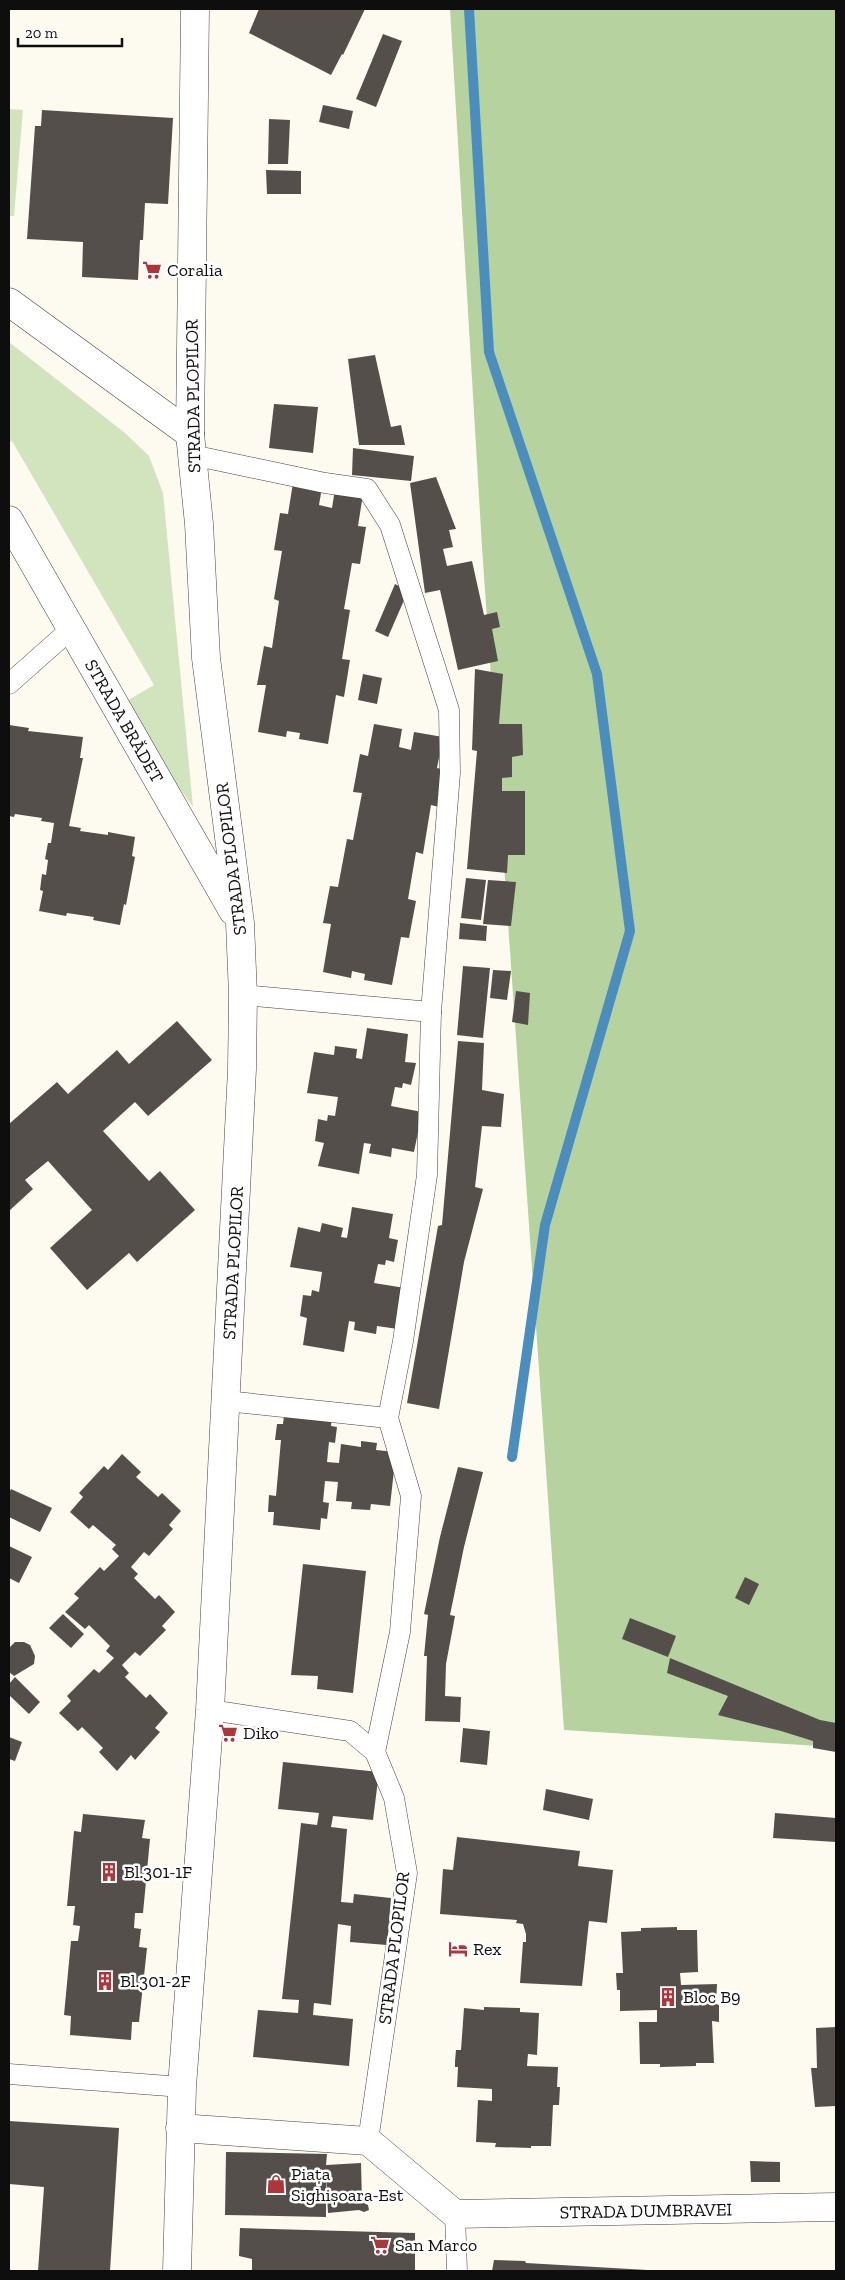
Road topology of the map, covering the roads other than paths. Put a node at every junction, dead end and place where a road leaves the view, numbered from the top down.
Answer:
1 (195, 9) edge
2 (12, 307) edge
3 (191, 444) junction
4 (9, 520) edge
5 (71, 629) junction
6 (9, 684) edge
7 (240, 922) junction
8 (243, 995) junction
9 (430, 1012) junction
10 (226, 1401) junction
11 (388, 1418) junction
12 (210, 1710) junction
13 (375, 1752) junction
14 (9, 2074) edge
15 (182, 2087) junction
16 (180, 2128) junction
17 (368, 2141) junction
18 (836, 2207) edge
19 (455, 2214) junction
20 (177, 2271) edge
21 (457, 2271) edge

1 - 3 street, STRADA PLOPILOR
2 - 3 street
3 - 7 street, STRADA PLOPILOR
3 - 9 lane
4 - 5 street, STRADA BRĂDET
5 - 6 lane
5 - 7 street, STRADA BRĂDET
7 - 8 street, STRADA PLOPILOR
8 - 9 lane
8 - 10 street, STRADA PLOPILOR
9 - 11 lane
10 - 11 lane
10 - 12 street, STRADA PLOPILOR
11 - 13 lane
12 - 13 lane, STRADA PLOPILOR
12 - 15 street, STRADA PLOPILOR
13 - 17 lane, STRADA PLOPILOR
14 - 15 lane
15 - 16 street, STRADA PLOPILOR
16 - 17 street
16 - 20 street, STRADA PLOPILOR
17 - 19 street
18 - 19 street, STRADA DUMBRAVEI
19 - 21 lane

